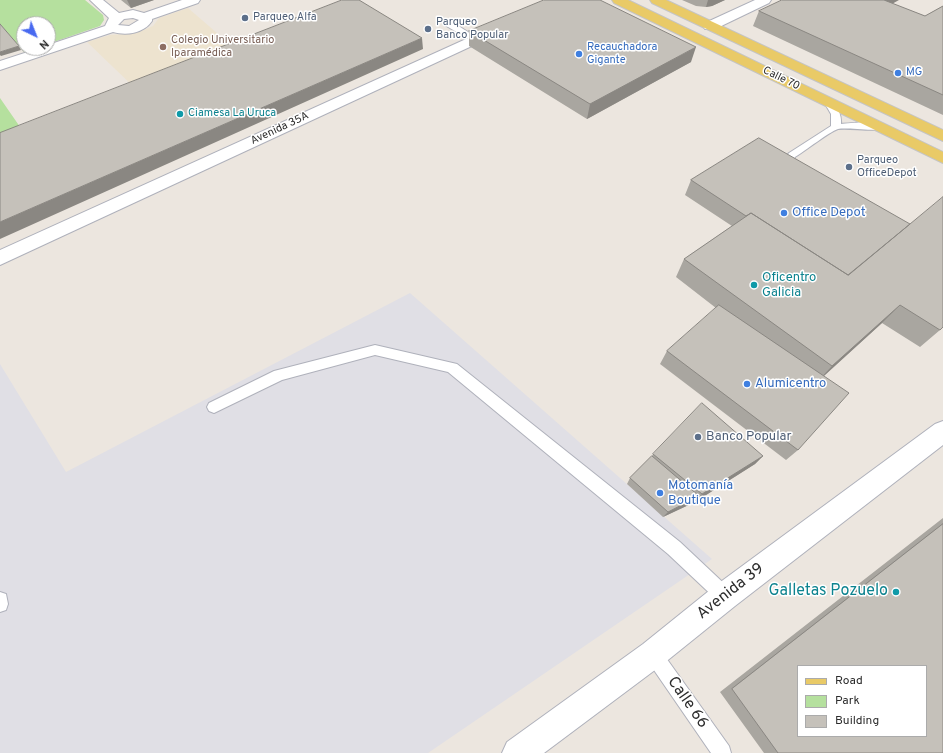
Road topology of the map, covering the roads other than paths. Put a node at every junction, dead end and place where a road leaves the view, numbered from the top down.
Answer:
1 (96, 0) edge
2 (194, 0) edge
3 (618, 0) edge
4 (656, 0) edge
5 (765, 0) edge
6 (446, 22) dead end
7 (115, 23) junction
8 (510, 23) edge
9 (710, 26) junction
10 (475, 39) junction
11 (0, 66) edge
12 (828, 102) junction
13 (835, 127) junction
14 (880, 127) junction
15 (943, 136) edge
16 (943, 158) edge
17 (806, 171) edge
18 (0, 258) edge
19 (214, 408) dead end
20 (943, 430) edge
21 (725, 596) junction
22 (0, 600) edge
23 (0, 604) edge
24 (653, 654) junction
25 (518, 753) edge
26 (722, 753) edge

1 - 7 street
2 - 7 street
3 - 12 main road, Calle 70
4 - 9 main road, Calle 70
5 - 9 street
6 - 10 lane
7 - 11 street
8 - 10 street, Avenida 35A
9 - 15 main road, Calle 70
10 - 18 street, Avenida 35A
12 - 13 lane
12 - 14 main road, Calle 70
13 - 14 lane
13 - 17 lane
14 - 16 main road, Calle 70
19 - 21 lane
20 - 21 street, Avenida 39
21 - 24 street, Avenida 39
22 - 23 lane
24 - 25 street, Avenida 39
24 - 26 lane, Calle 66

